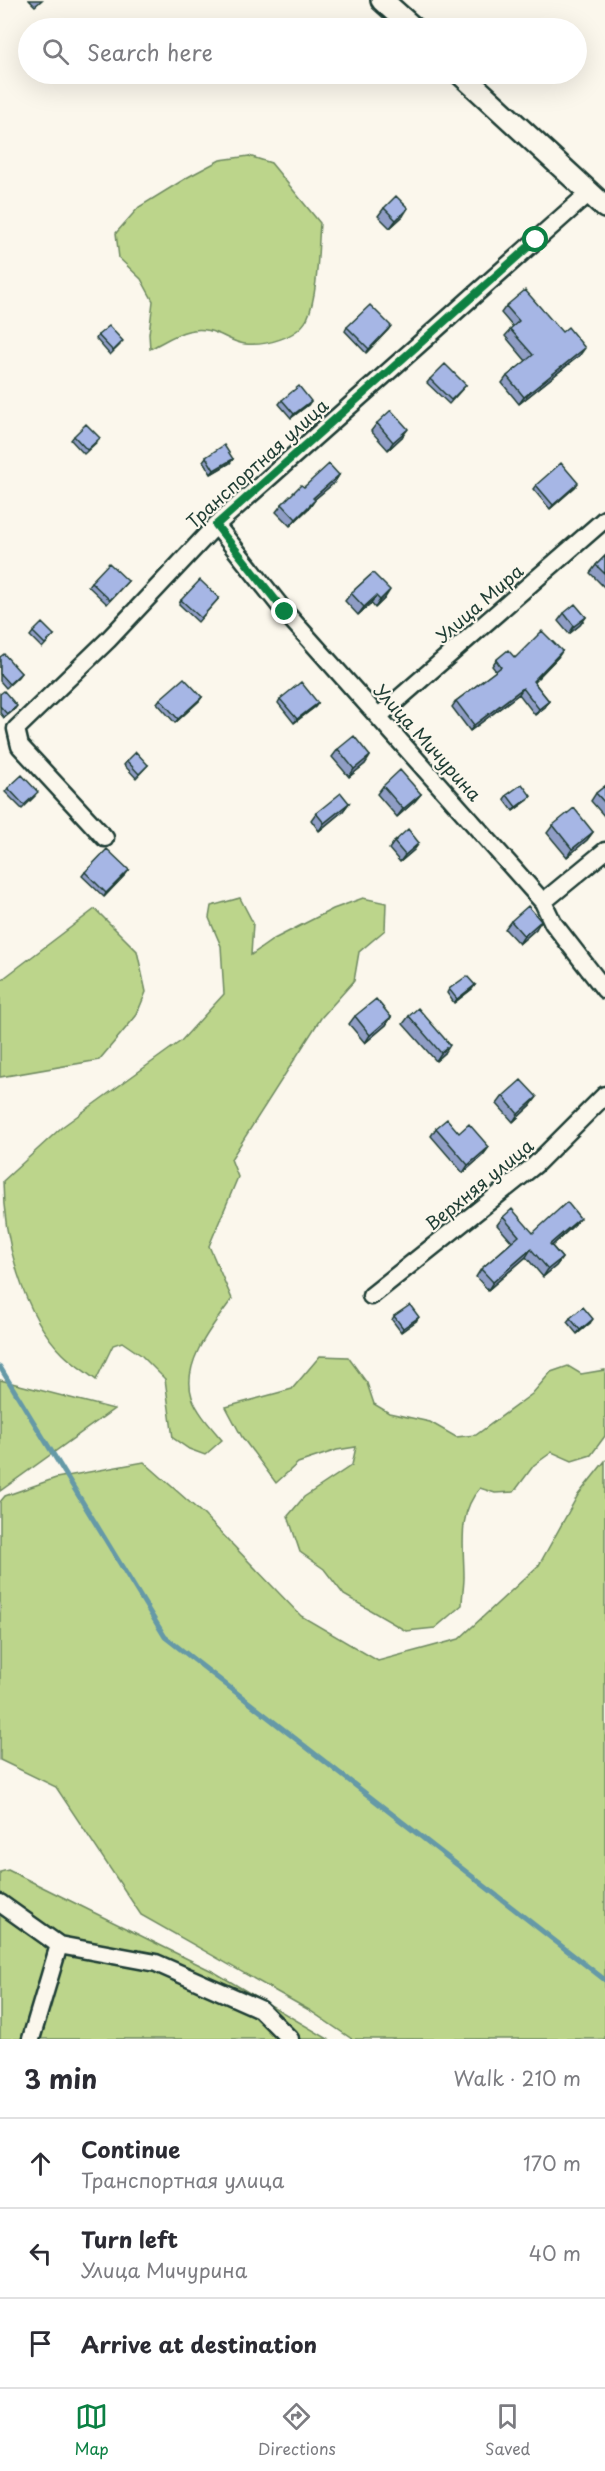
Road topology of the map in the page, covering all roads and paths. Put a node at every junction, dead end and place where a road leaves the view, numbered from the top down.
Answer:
1 (382, 0) edge
2 (402, 18) edge
3 (472, 84) edge
4 (597, 200) edge
5 (605, 519) edge
6 (216, 525) junction
7 (379, 716) junction
8 (105, 838) dead end
9 (605, 851) edge
10 (543, 902) junction
11 (605, 990) edge
12 (605, 1095) edge
13 (371, 1296) dead end
14 (0, 1903) edge
15 (59, 1945) junction
16 (31, 2039) edge
17 (290, 2039) edge

1 - 2 street
3 - 4 street
4 - 6 street, Транспортная улица
5 - 7 street, Улица Мира
6 - 7 street, Улица Мичурина
6 - 8 street, Транспортная улица
7 - 10 street, Улица Мичурина
9 - 10 street
10 - 11 street, Улица Мичурина
12 - 13 street, Верхняя улица
14 - 15 street
15 - 16 street
15 - 17 street

